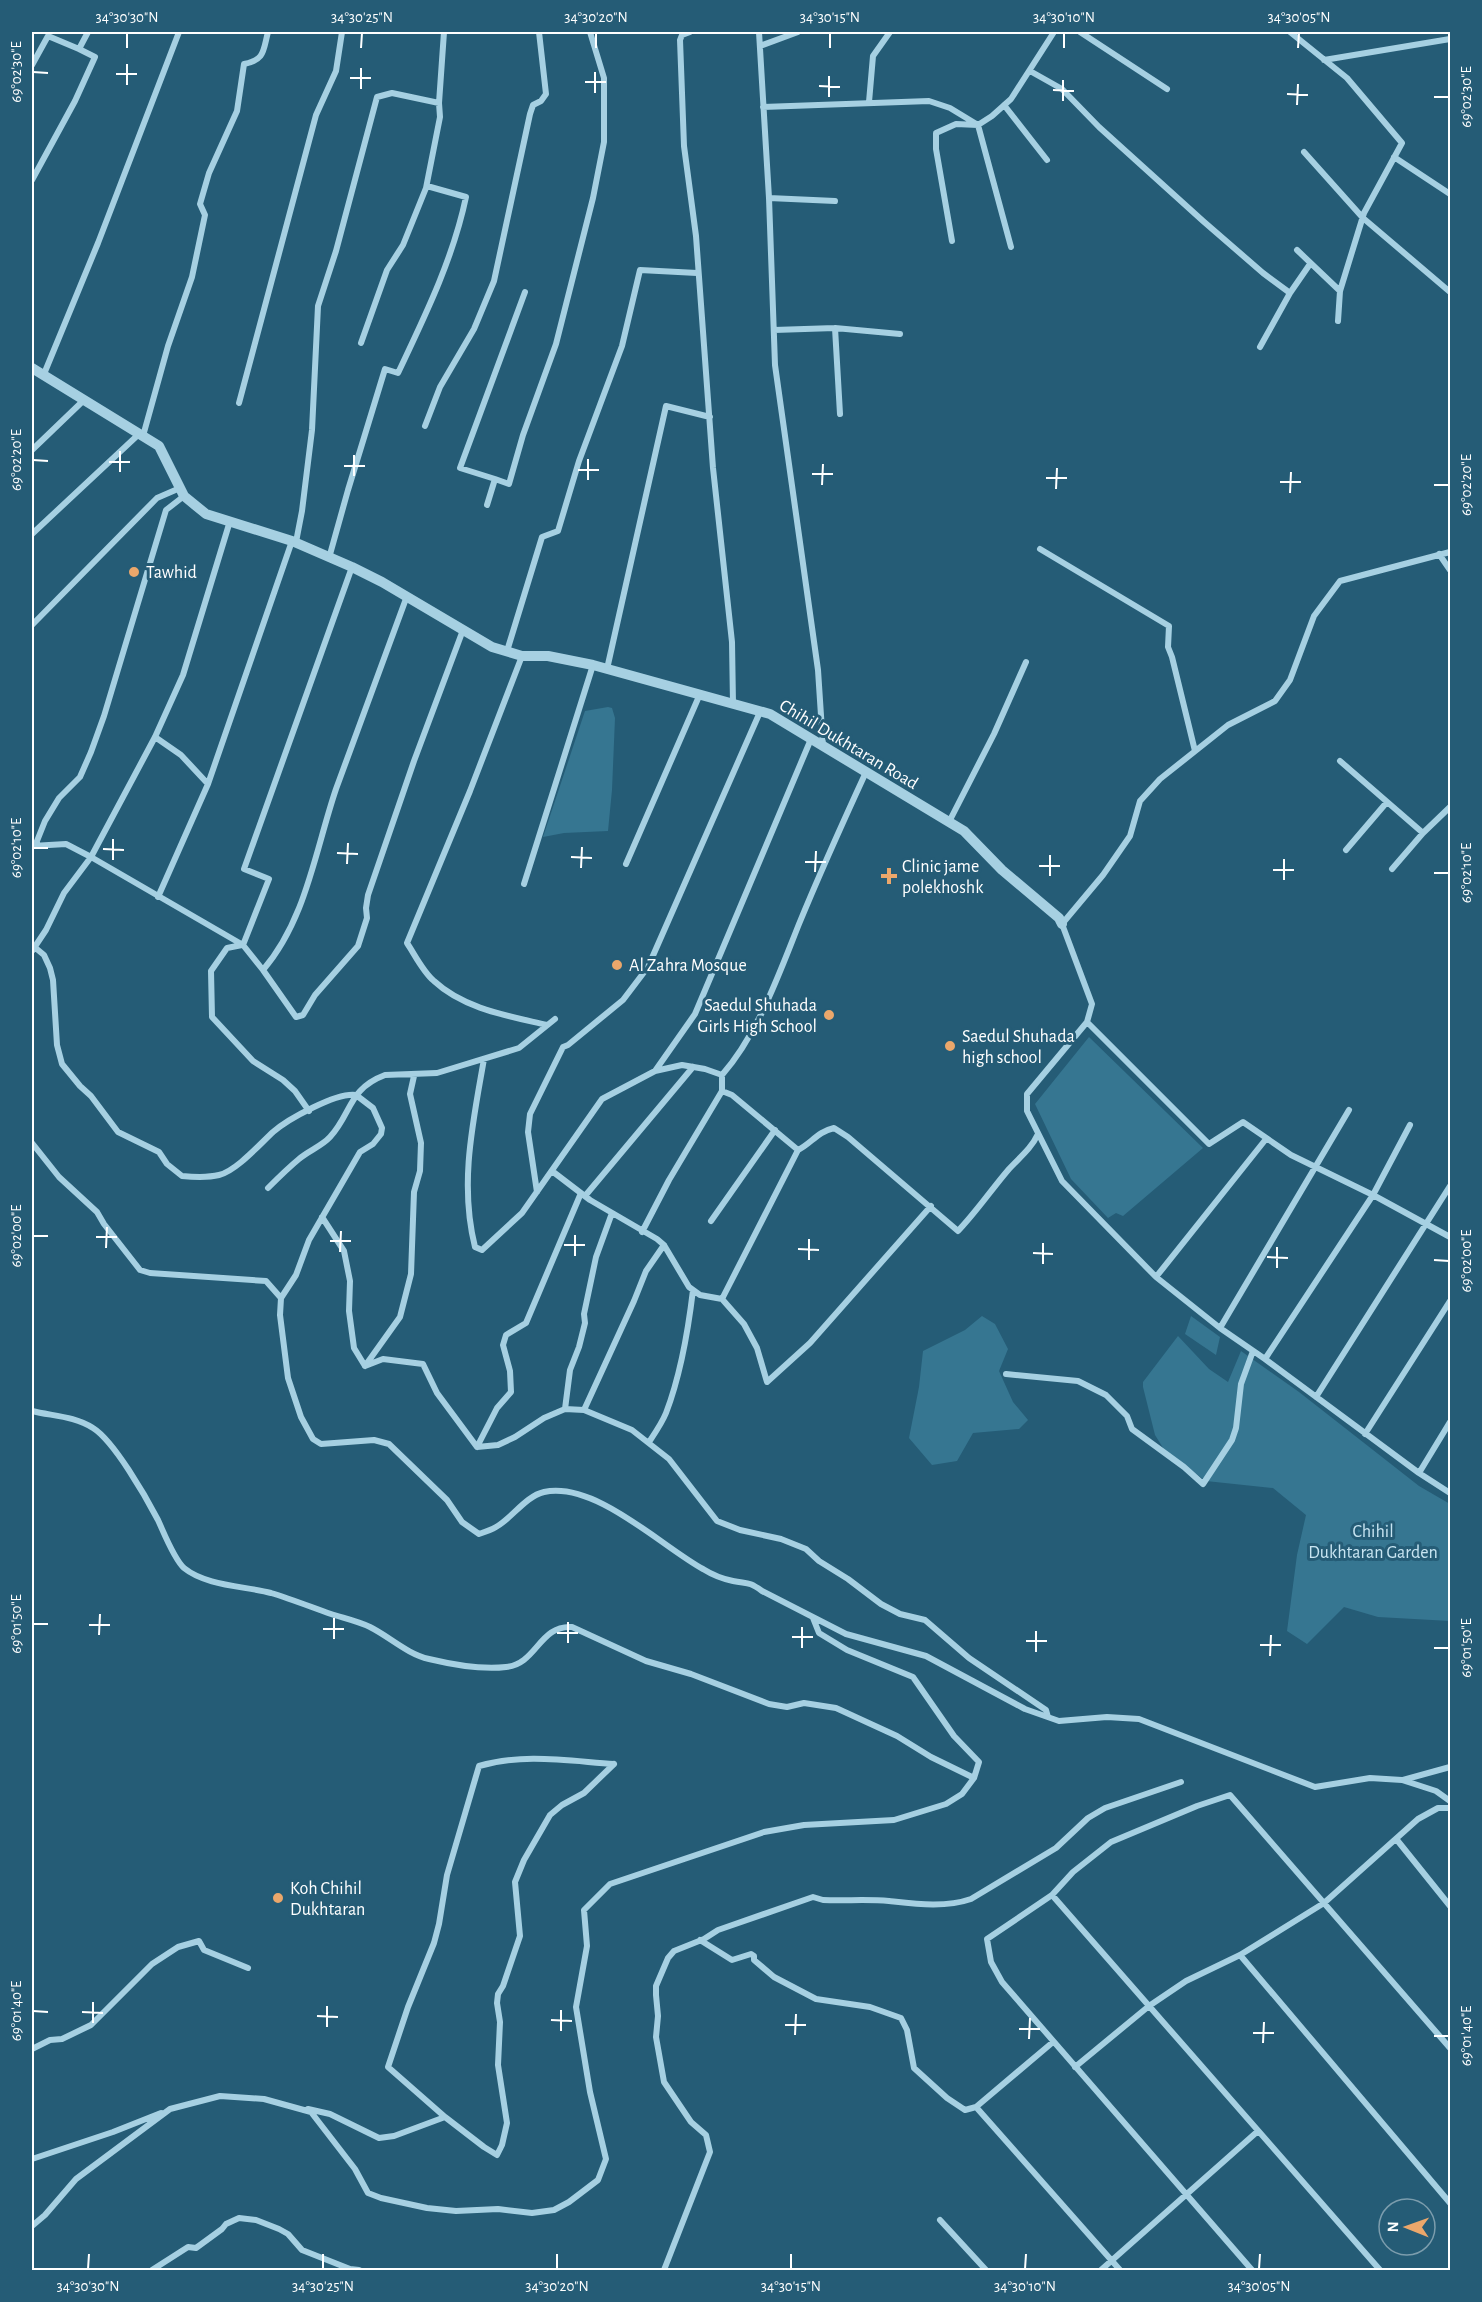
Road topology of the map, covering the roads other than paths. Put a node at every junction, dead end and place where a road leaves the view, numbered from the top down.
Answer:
1 (88, 32) edge
2 (179, 32) edge
3 (268, 32) edge
4 (342, 32) edge
5 (444, 32) edge
6 (539, 32) edge
7 (590, 32) edge
8 (690, 32) edge
9 (759, 32) edge
10 (798, 32) edge
11 (890, 32) edge
12 (1054, 32) edge
13 (1080, 32) edge
14 (1290, 32) edge
15 (1450, 39) edge
16 (760, 46) junction
17 (79, 49) junction
18 (1324, 60) junction
19 (32, 65) edge
20 (1030, 71) junction
21 (1167, 89) dead end
22 (869, 102) junction
23 (439, 103) junction
24 (1004, 105) junction
25 (763, 107) junction
26 (978, 125) junction
27 (1304, 152) dead end
28 (1394, 157) junction
29 (1047, 160) dead end
30 (32, 180) edge
31 (427, 186) junction
32 (1450, 194) edge
33 (769, 198) junction
34 (835, 201) dead end
35 (1363, 218) junction
36 (952, 240) dead end
37 (1011, 247) dead end
38 (1297, 250) dead end
39 (1310, 264) junction
40 (697, 273) junction
41 (1340, 291) junction
42 (525, 292) dead end
43 (1450, 292) edge
44 (1290, 293) junction
45 (1338, 321) dead end
46 (834, 327) junction
47 (774, 330) junction
48 (900, 334) dead end
49 (361, 343) dead end
50 (1260, 347) dead end
51 (32, 368) edge
52 (44, 374) junction
53 (84, 400) junction
54 (239, 403) dead end
55 (840, 414) dead end
56 (710, 417) junction
57 (425, 426) dead end
58 (141, 435) junction
59 (32, 450) edge
60 (495, 479) junction
61 (182, 492) junction
62 (487, 505) dead end
63 (230, 522) junction
64 (32, 534) edge
65 (294, 542) junction
66 (1040, 549) dead end
67 (1450, 552) edge
68 (1439, 554) junction
69 (330, 558) junction
70 (352, 567) junction
71 (1450, 570) edge
72 (407, 596) junction
73 (32, 625) edge
74 (463, 630) junction
75 (507, 651) junction
76 (522, 656) junction
77 (1026, 662) dead end
78 (593, 665) junction
79 (607, 669) junction
80 (700, 694) junction
81 (733, 704) junction
82 (760, 712) junction
83 (155, 737) junction
84 (811, 739) junction
85 (823, 746) junction
86 (1195, 752) junction
87 (1340, 761) dead end
88 (866, 772) junction
89 (208, 784) junction
90 (1387, 802) junction
91 (1450, 807) edge
92 (950, 822) junction
93 (1423, 833) junction
94 (33, 846) edge
95 (1346, 850) dead end
96 (91, 857) junction
97 (626, 864) dead end
98 (1392, 869) dead end
99 (524, 884) dead end
100 (158, 897) junction
101 (1062, 924) junction
102 (243, 945) junction
103 (33, 948) edge
104 (263, 970) junction
105 (555, 1019) dead end
106 (1087, 1022) junction
107 (548, 1025) junction
108 (484, 1059) junction
109 (693, 1067) junction
110 (655, 1071) junction
111 (722, 1075) junction
112 (414, 1076) junction
113 (722, 1091) junction
114 (356, 1095) junction
115 (1349, 1110) dead end
116 (309, 1111) junction
117 (1410, 1125) dead end
118 (775, 1130) junction
119 (1038, 1134) junction
120 (1266, 1139) junction
121 (32, 1143) edge
122 (798, 1150) junction
123 (1315, 1168) junction
124 (552, 1171) junction
125 (1450, 1186) edge
126 (268, 1188) dead end
127 (537, 1192) junction
128 (583, 1195) junction
129 (1373, 1195) junction
130 (931, 1206) junction
131 (612, 1213) junction
132 (322, 1217) junction
133 (711, 1221) dead end
134 (1428, 1223) junction
135 (642, 1232) junction
136 (1450, 1237) edge
137 (664, 1245) junction
138 (1156, 1277) junction
139 (693, 1290) junction
140 (281, 1298) junction
141 (722, 1299) junction
142 (1450, 1301) edge
143 (1220, 1328) junction
144 (1253, 1351) junction
145 (1265, 1359) junction
146 (365, 1366) junction
147 (1006, 1374) dead end
148 (1316, 1397) junction
149 (565, 1409) junction
150 (584, 1410) junction
151 (32, 1411) edge
152 (1450, 1422) edge
153 (1365, 1434) junction
154 (649, 1442) junction
155 (477, 1447) junction
156 (1419, 1473) junction
157 (1450, 1492) edge
158 (813, 1618) junction
159 (1048, 1717) junction
160 (1450, 1767) edge
161 (974, 1778) junction
162 (1402, 1780) junction
163 (1181, 1782) dead end
164 (1450, 1801) edge
165 (1450, 1808) edge
166 (1397, 1840) junction
167 (1052, 1895) junction
168 (1324, 1903) junction
169 (1450, 1906) edge
170 (700, 1940) junction
171 (1240, 1955) junction
172 (248, 1968) dead end
173 (1149, 2006) junction
174 (1053, 2042) junction
175 (1450, 2048) edge
176 (32, 2049) edge
177 (1075, 2067) junction
178 (976, 2107) junction
179 (298, 2108) junction
180 (170, 2109) junction
181 (445, 2116) junction
182 (1258, 2131) junction
183 (32, 2159) edge
184 (1186, 2195) junction
185 (1450, 2203) edge
186 (940, 2220) dead end
187 (32, 2226) edge
188 (1112, 2261) junction
189 (152, 2271) edge
190 (360, 2271) edge
191 (664, 2271) edge
192 (986, 2271) edge
193 (1101, 2271) edge
194 (1120, 2271) edge
195 (1252, 2271) edge
196 (1380, 2271) edge

1 - 17 street
2 - 52 street
3 - 58 street
4 - 54 street
5 - 23 street
6 - 57 street
7 - 60 street
8 - 40 street
9 - 16 street
10 - 16 street
11 - 22 street
12 - 20 street
13 - 21 street
14 - 18 street
15 - 18 street
16 - 25 street
17 - 19 street
17 - 30 street
18 - 28 street
20 - 24 street
20 - 44 street
22 - 25 street
22 - 26 street
23 - 31 street
23 - 65 street
24 - 26 street
24 - 29 street
25 - 33 street
26 - 36 street
26 - 37 street
27 - 35 street
28 - 32 street
28 - 35 street
31 - 49 street
31 - 69 street
33 - 34 street
33 - 47 street
35 - 41 street
35 - 43 street
38 - 39 street
39 - 41 street
39 - 44 street
40 - 56 street
40 - 75 street
41 - 45 street
42 - 60 street
44 - 50 street
46 - 47 street
46 - 48 street
46 - 55 street
47 - 85 street
51 - 52 street, Chihil Dukhtaran Road
52 - 53 street, Chihil Dukhtaran Road
53 - 58 street, Chihil Dukhtaran Road
53 - 59 street
56 - 79 street
56 - 81 street
58 - 61 street, Chihil Dukhtaran Road
58 - 64 street
60 - 62 street
61 - 63 street, Chihil Dukhtaran Road
61 - 73 street
61 - 94 street
63 - 65 street, Chihil Dukhtaran Road
63 - 83 street
65 - 69 street, Chihil Dukhtaran Road
65 - 89 street
66 - 86 street
67 - 68 street
68 - 71 street
68 - 86 street
69 - 70 street, Chihil Dukhtaran Road
70 - 72 street, Chihil Dukhtaran Road
70 - 102 street
72 - 74 street, Chihil Dukhtaran Road
72 - 104 street
74 - 75 street, Chihil Dukhtaran Road
74 - 104 street
75 - 76 street, Chihil Dukhtaran Road
76 - 78 street, Chihil Dukhtaran Road
76 - 107 street
77 - 92 street
78 - 79 street, Chihil Dukhtaran Road
78 - 99 street
79 - 80 street, Chihil Dukhtaran Road
80 - 81 street, Chihil Dukhtaran Road
80 - 97 street
81 - 82 street, Chihil Dukhtaran Road
82 - 84 street, Chihil Dukhtaran Road
82 - 127 street
83 - 89 street
83 - 96 street
84 - 85 street, Chihil Dukhtaran Road
84 - 110 street
85 - 88 street, Chihil Dukhtaran Road
86 - 101 street
87 - 90 street
88 - 92 street, Chihil Dukhtaran Road
88 - 111 street
89 - 100 street
90 - 93 street
90 - 95 street
91 - 93 street
92 - 101 street, Chihil Dukhtaran Road
93 - 98 street
94 - 96 street
96 - 100 street
96 - 103 street
100 - 102 street
101 - 106 street
102 - 104 street
102 - 116 street
103 - 116 street
105 - 107 street
106 - 119 street
106 - 120 street
107 - 108 street
108 - 112 street
108 - 127 street
109 - 110 street
109 - 111 street
109 - 128 street
110 - 124 street
111 - 113 street
112 - 114 street
112 - 146 street
113 - 118 street
113 - 135 street
114 - 116 street
114 - 126 street
114 - 132 street
115 - 123 street
117 - 129 street
118 - 122 street
118 - 133 street
119 - 130 street
119 - 138 street
120 - 123 street
120 - 138 street
121 - 140 street
122 - 130 street
122 - 141 street
123 - 129 street
123 - 143 street
124 - 127 street
124 - 128 street
125 - 134 street
128 - 131 street
128 - 155 street
129 - 134 street
129 - 145 street
130 - 141 street
131 - 135 street
131 - 149 street
132 - 140 street
132 - 146 street
134 - 136 street
134 - 148 street
135 - 137 street
137 - 139 street
137 - 150 street
138 - 143 street
139 - 141 street
139 - 154 street
140 - 158 street
142 - 153 street
143 - 144 street
144 - 145 street
144 - 147 street
145 - 148 street
146 - 155 street
148 - 153 street
149 - 150 street
149 - 155 street
150 - 154 street
151 - 161 street
152 - 156 street
153 - 156 street
154 - 159 street
156 - 157 street
158 - 159 street
158 - 161 street
159 - 162 street
160 - 162 street
161 - 179 street
162 - 164 street
163 - 170 street
165 - 166 street
166 - 168 street
166 - 169 street
167 - 168 street
167 - 173 street
167 - 174 street
168 - 171 street
168 - 175 street
170 - 178 street
170 - 191 street
171 - 173 street
171 - 185 street
172 - 176 street
173 - 177 street
173 - 182 street
174 - 177 street
174 - 178 street
177 - 184 street
178 - 188 street
179 - 180 street
179 - 181 street
180 - 183 street
180 - 187 street
181 - 181 street
182 - 184 street
182 - 196 street
184 - 188 street
184 - 195 street
186 - 192 street
188 - 193 street
188 - 194 street
189 - 190 street

